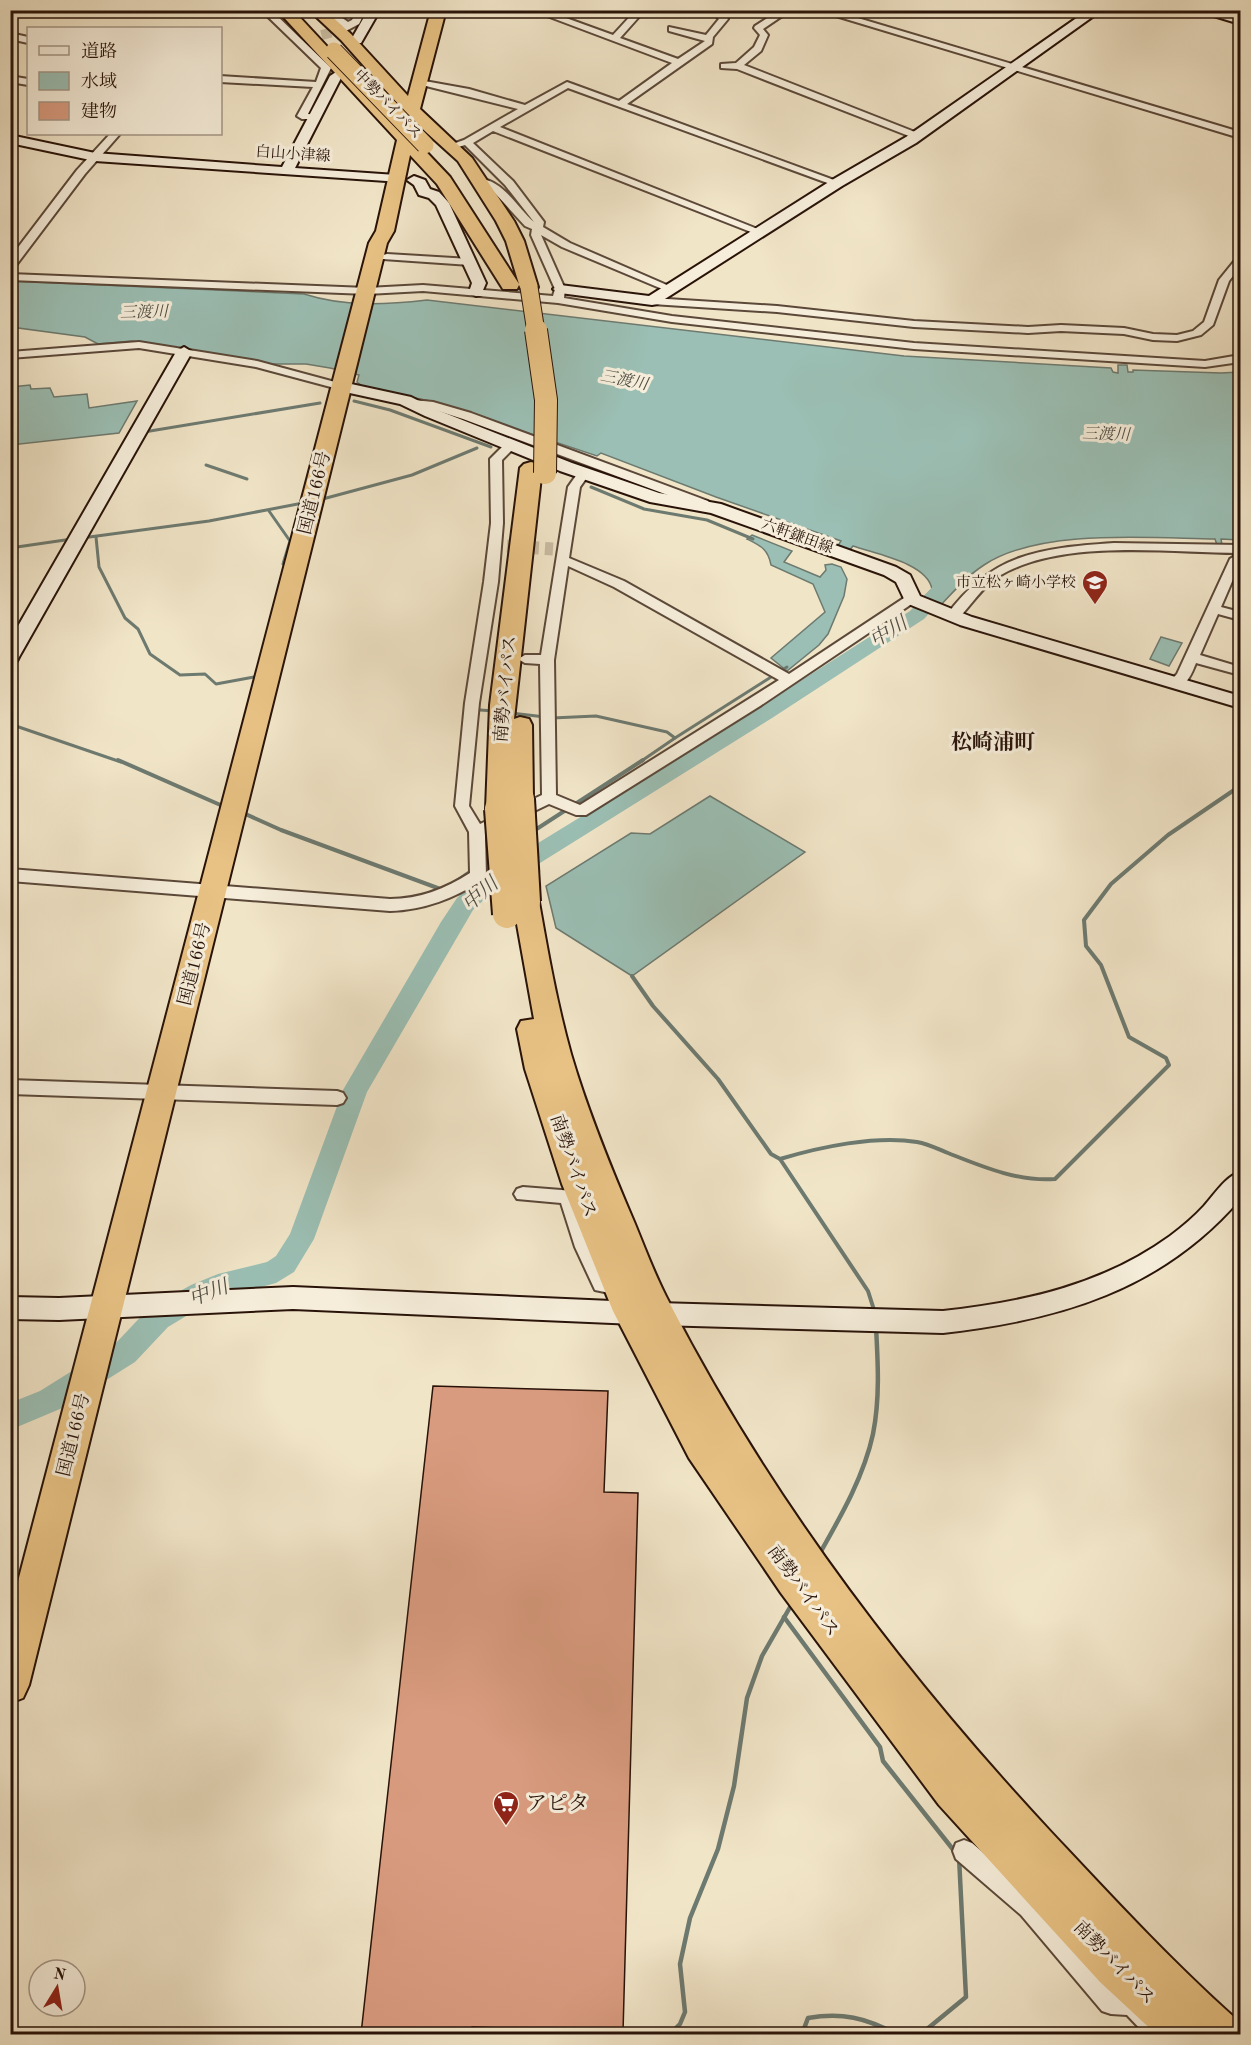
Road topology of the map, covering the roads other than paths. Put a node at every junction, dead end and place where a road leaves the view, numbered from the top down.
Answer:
1 (265, 10) edge
2 (284, 10) edge
3 (292, 10) edge
4 (316, 10) edge
5 (325, 10) edge
6 (362, 10) edge
7 (374, 10) edge
8 (428, 10) edge
9 (439, 10) edge
10 (535, 10) edge
11 (641, 10) edge
12 (722, 10) edge
13 (787, 10) edge
14 (820, 10) edge
15 (1096, 10) edge
16 (1200, 10) edge
17 (1240, 21) edge
18 (672, 29) dead end
19 (10, 36) edge
20 (614, 39) junction
21 (709, 39) junction
22 (27, 40) edge
23 (420, 46) junction
24 (680, 63) junction
25 (338, 64) junction
26 (724, 66) dead end
27 (738, 66) junction
28 (1014, 68) junction
29 (377, 69) junction
30 (10, 79) edge
31 (222, 79) edge
32 (27, 82) edge
33 (319, 85) junction
34 (418, 86) junction
35 (620, 104) junction
36 (525, 108) junction
37 (412, 109) junction
38 (315, 117) junction
39 (490, 127) junction
40 (401, 134) junction
41 (114, 135) edge
42 (1240, 135) edge
43 (917, 136) junction
44 (10, 139) edge
45 (460, 144) junction
46 (95, 157) junction
47 (286, 171) junction
48 (416, 181) junction
49 (479, 181) junction
50 (837, 183) junction
51 (537, 228) junction
52 (760, 232) junction
53 (382, 250) junction
54 (1240, 261) edge
55 (470, 262) junction
56 (10, 266) edge
57 (10, 277) edge
58 (671, 289) junction
59 (523, 290) junction
60 (367, 291) junction
61 (476, 292) junction
62 (559, 294) junction
63 (652, 301) junction
64 (1240, 347) edge
65 (184, 352) junction
66 (10, 355) edge
67 (1240, 358) edge
68 (1180, 363) junction
69 (342, 387) junction
70 (414, 404) junction
71 (512, 444) junction
72 (538, 470) junction
73 (584, 473) junction
74 (715, 508) junction
75 (559, 553) junction
76 (1238, 554) edge
77 (912, 599) junction
78 (1214, 609) junction
79 (946, 614) junction
80 (1240, 616) edge
81 (10, 657) edge
82 (1192, 657) junction
83 (480, 658) junction
84 (526, 659) junction
85 (1240, 671) edge
86 (782, 675) junction
87 (1175, 683) junction
88 (1240, 702) edge
89 (549, 798) junction
90 (477, 832) junction
91 (10, 875) edge
92 (214, 890) junction
93 (517, 908) junction
94 (10, 1087) edge
95 (163, 1090) junction
96 (337, 1098) dead end
97 (1240, 1182) edge
98 (523, 1194) dead end
99 (635, 1304) junction
100 (106, 1305) junction
101 (10, 1308) edge
102 (809, 1585) junction
103 (10, 1685) edge
104 (964, 1851) dead end
105 (1161, 2034) edge
106 (1186, 2034) edge
107 (1221, 2034) edge

1 - 33 street
2 - 40 highway, 南勢バイパス
3 - 25 highway, 中勢バイパス
4 - 29 highway
5 - 6 street
7 - 25 street
8 - 23 highway
9 - 34 highway
10 - 20 street
11 - 20 street
12 - 21 street
13 - 27 street
14 - 28 street
15 - 28 street
16 - 17 street
18 - 21 street
19 - 22 street
20 - 24 street
21 - 24 street
23 - 29 highway
23 - 37 highway
24 - 35 street
25 - 38 street
25 - 59 highway, 中勢バイパス, bridge
26 - 27 street
27 - 43 street
28 - 42 street
28 - 43 street
29 - 37 highway
30 - 32 street
31 - 33 street
33 - 38 street
34 - 36 street
34 - 37 highway
35 - 36 street
35 - 50 street
36 - 39 street
37 - 40 highway, 国道166号
37 - 45 highway
38 - 47 street
39 - 45 street
39 - 52 street
40 - 48 highway, 南勢バイパス
40 - 48 highway, 国道166号
41 - 46 street
43 - 50 street
44 - 46 street, 白山小津線
45 - 49 highway
45 - 51 street
46 - 47 street, 白山小津線
46 - 56 street
47 - 48 street, 白山小津線
48 - 53 highway, 国道166号
48 - 55 street
48 - 59 highway, 南勢バイパス
49 - 51 street
49 - 59 highway
50 - 52 street
51 - 58 street
51 - 62 street
52 - 58 street
53 - 55 street
53 - 60 highway, 国道166号
54 - 63 street
55 - 61 street
57 - 60 street
58 - 63 street
59 - 72 highway, 南勢バイパス
59 - 72 highway, 南勢バイパス, bridge
60 - 61 street
60 - 69 highway, 国道166号
61 - 62 street
62 - 63 street
62 - 68 street
64 - 68 street
65 - 66 street
65 - 69 street
65 - 81 street
67 - 68 street
69 - 70 street, 六軒鎌田線
69 - 92 highway, 国道166号
70 - 71 street, 六軒鎌田線
70 - 74 street
71 - 73 street, 六軒鎌田線
71 - 83 street
72 - 84 highway, 南勢バイパス
73 - 74 street, 六軒鎌田線
73 - 75 street
74 - 77 street, 六軒鎌田線
75 - 84 street
75 - 86 street
76 - 78 street
76 - 79 street
77 - 79 street
77 - 86 street
78 - 80 street
78 - 82 street
79 - 87 street
82 - 85 street
82 - 87 street
83 - 84 street
83 - 90 street
84 - 89 street
84 - 93 highway, 南勢バイパス, bridge
86 - 89 street
87 - 88 street
89 - 90 street
90 - 92 street
91 - 92 street
92 - 95 highway, 国道166号
93 - 99 highway, 南勢バイパス
93 - 99 highway, 南勢バイパス
94 - 95 street
95 - 96 street
95 - 100 highway, 国道166号
97 - 99 street
98 - 99 street
99 - 100 street
99 - 102 highway, 南勢バイパス
100 - 101 street
100 - 103 highway, 国道166号
102 - 106 highway, 南勢バイパス
102 - 107 highway, 南勢バイパス
104 - 105 street

